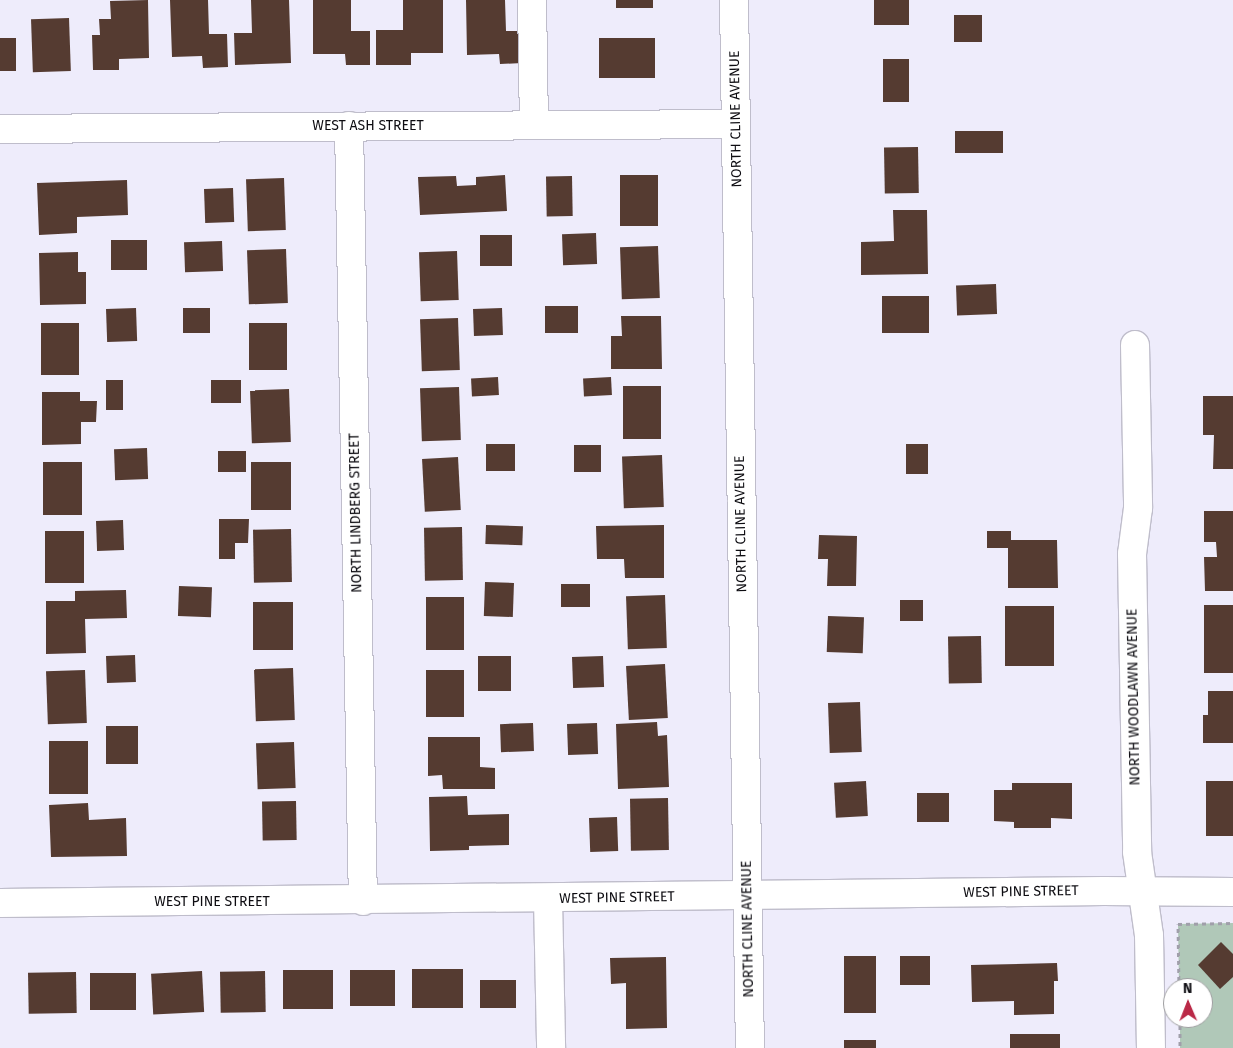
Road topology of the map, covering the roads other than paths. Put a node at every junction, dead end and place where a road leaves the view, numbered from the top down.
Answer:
1 (532, 0) edge
2 (734, 0) edge
3 (736, 124) junction
4 (534, 125) junction
5 (350, 126) junction
6 (0, 128) edge
7 (1135, 345) dead end
8 (1143, 892) junction
9 (1233, 892) edge
10 (747, 896) junction
11 (548, 899) junction
12 (363, 900) junction
13 (0, 903) edge
14 (551, 1048) edge
15 (750, 1048) edge
16 (1150, 1048) edge

1 - 4 street
2 - 3 street, NORTH CLINE AVENUE
3 - 4 street, WEST ASH STREET
3 - 10 street, NORTH CLINE AVENUE
4 - 5 street, WEST ASH STREET
5 - 6 street, WEST ASH STREET
5 - 12 street, NORTH LINDBERG STREET
7 - 8 street, NORTH WOODLAWN AVENUE
8 - 9 street, WEST PINE STREET
8 - 10 street, WEST PINE STREET
8 - 16 street, NORTH WOODLAWN AVENUE
10 - 11 street, WEST PINE STREET
10 - 15 street, NORTH CLINE AVENUE
11 - 12 street, WEST PINE STREET
11 - 14 street
12 - 13 street, WEST PINE STREET

